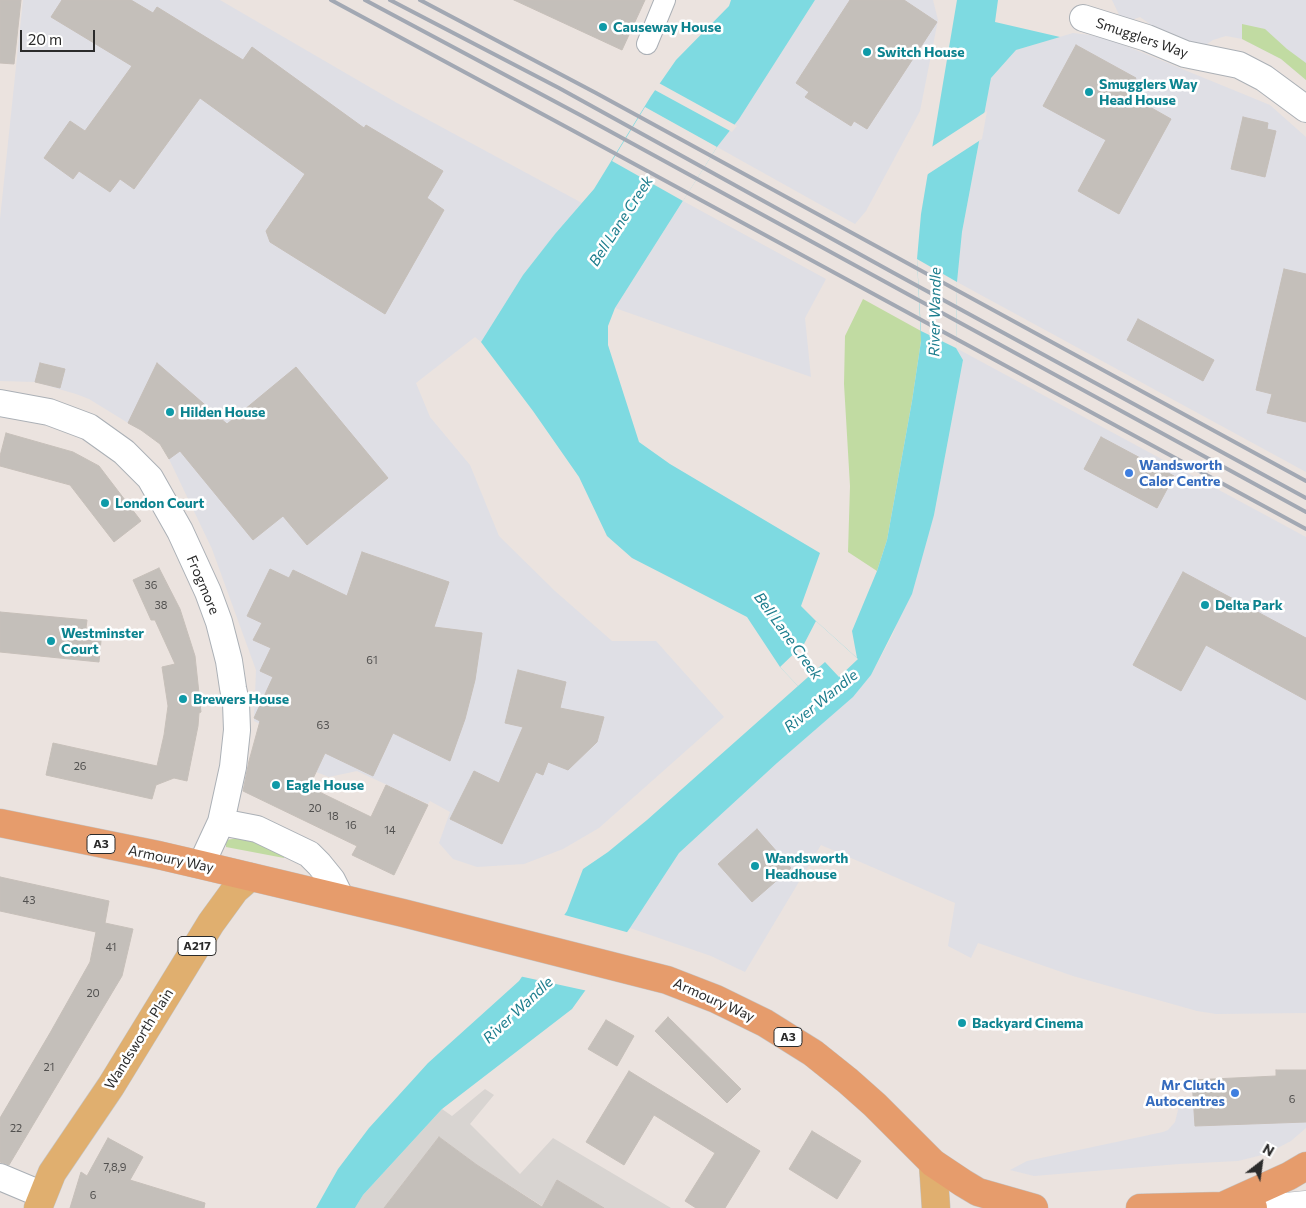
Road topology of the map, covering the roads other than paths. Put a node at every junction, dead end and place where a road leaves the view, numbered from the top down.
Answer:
1 (665, 0) edge
2 (1083, 18) dead end
3 (647, 44) dead end
4 (1306, 110) edge
5 (0, 403) edge
6 (221, 822) junction
7 (0, 824) edge
8 (201, 865) junction
9 (250, 877) junction
10 (341, 898) junction
11 (933, 1163) junction
12 (1306, 1166) edge
13 (0, 1177) edge
14 (40, 1201) edge
15 (1306, 1205) edge
16 (1224, 1206) junction
17 (936, 1208) edge
18 (1034, 1208) edge
19 (1140, 1208) edge
20 (1253, 1208) edge
21 (1275, 1208) edge

1 - 3 street
2 - 4 street, Smugglers Way
5 - 6 street, Frogmore
6 - 8 street, Frogmore
6 - 10 street
7 - 8 highway, Armoury Way / A3
8 - 9 highway, Armoury Way / A3
9 - 10 highway, Armoury Way / A3
9 - 14 main road, Wandsworth Plain / A217
10 - 11 highway, Armoury Way / A3
11 - 17 main road
11 - 18 highway, Armoury Way / A3
12 - 16 highway
13 - 14 street
15 - 21 street
16 - 19 highway
16 - 20 highway

